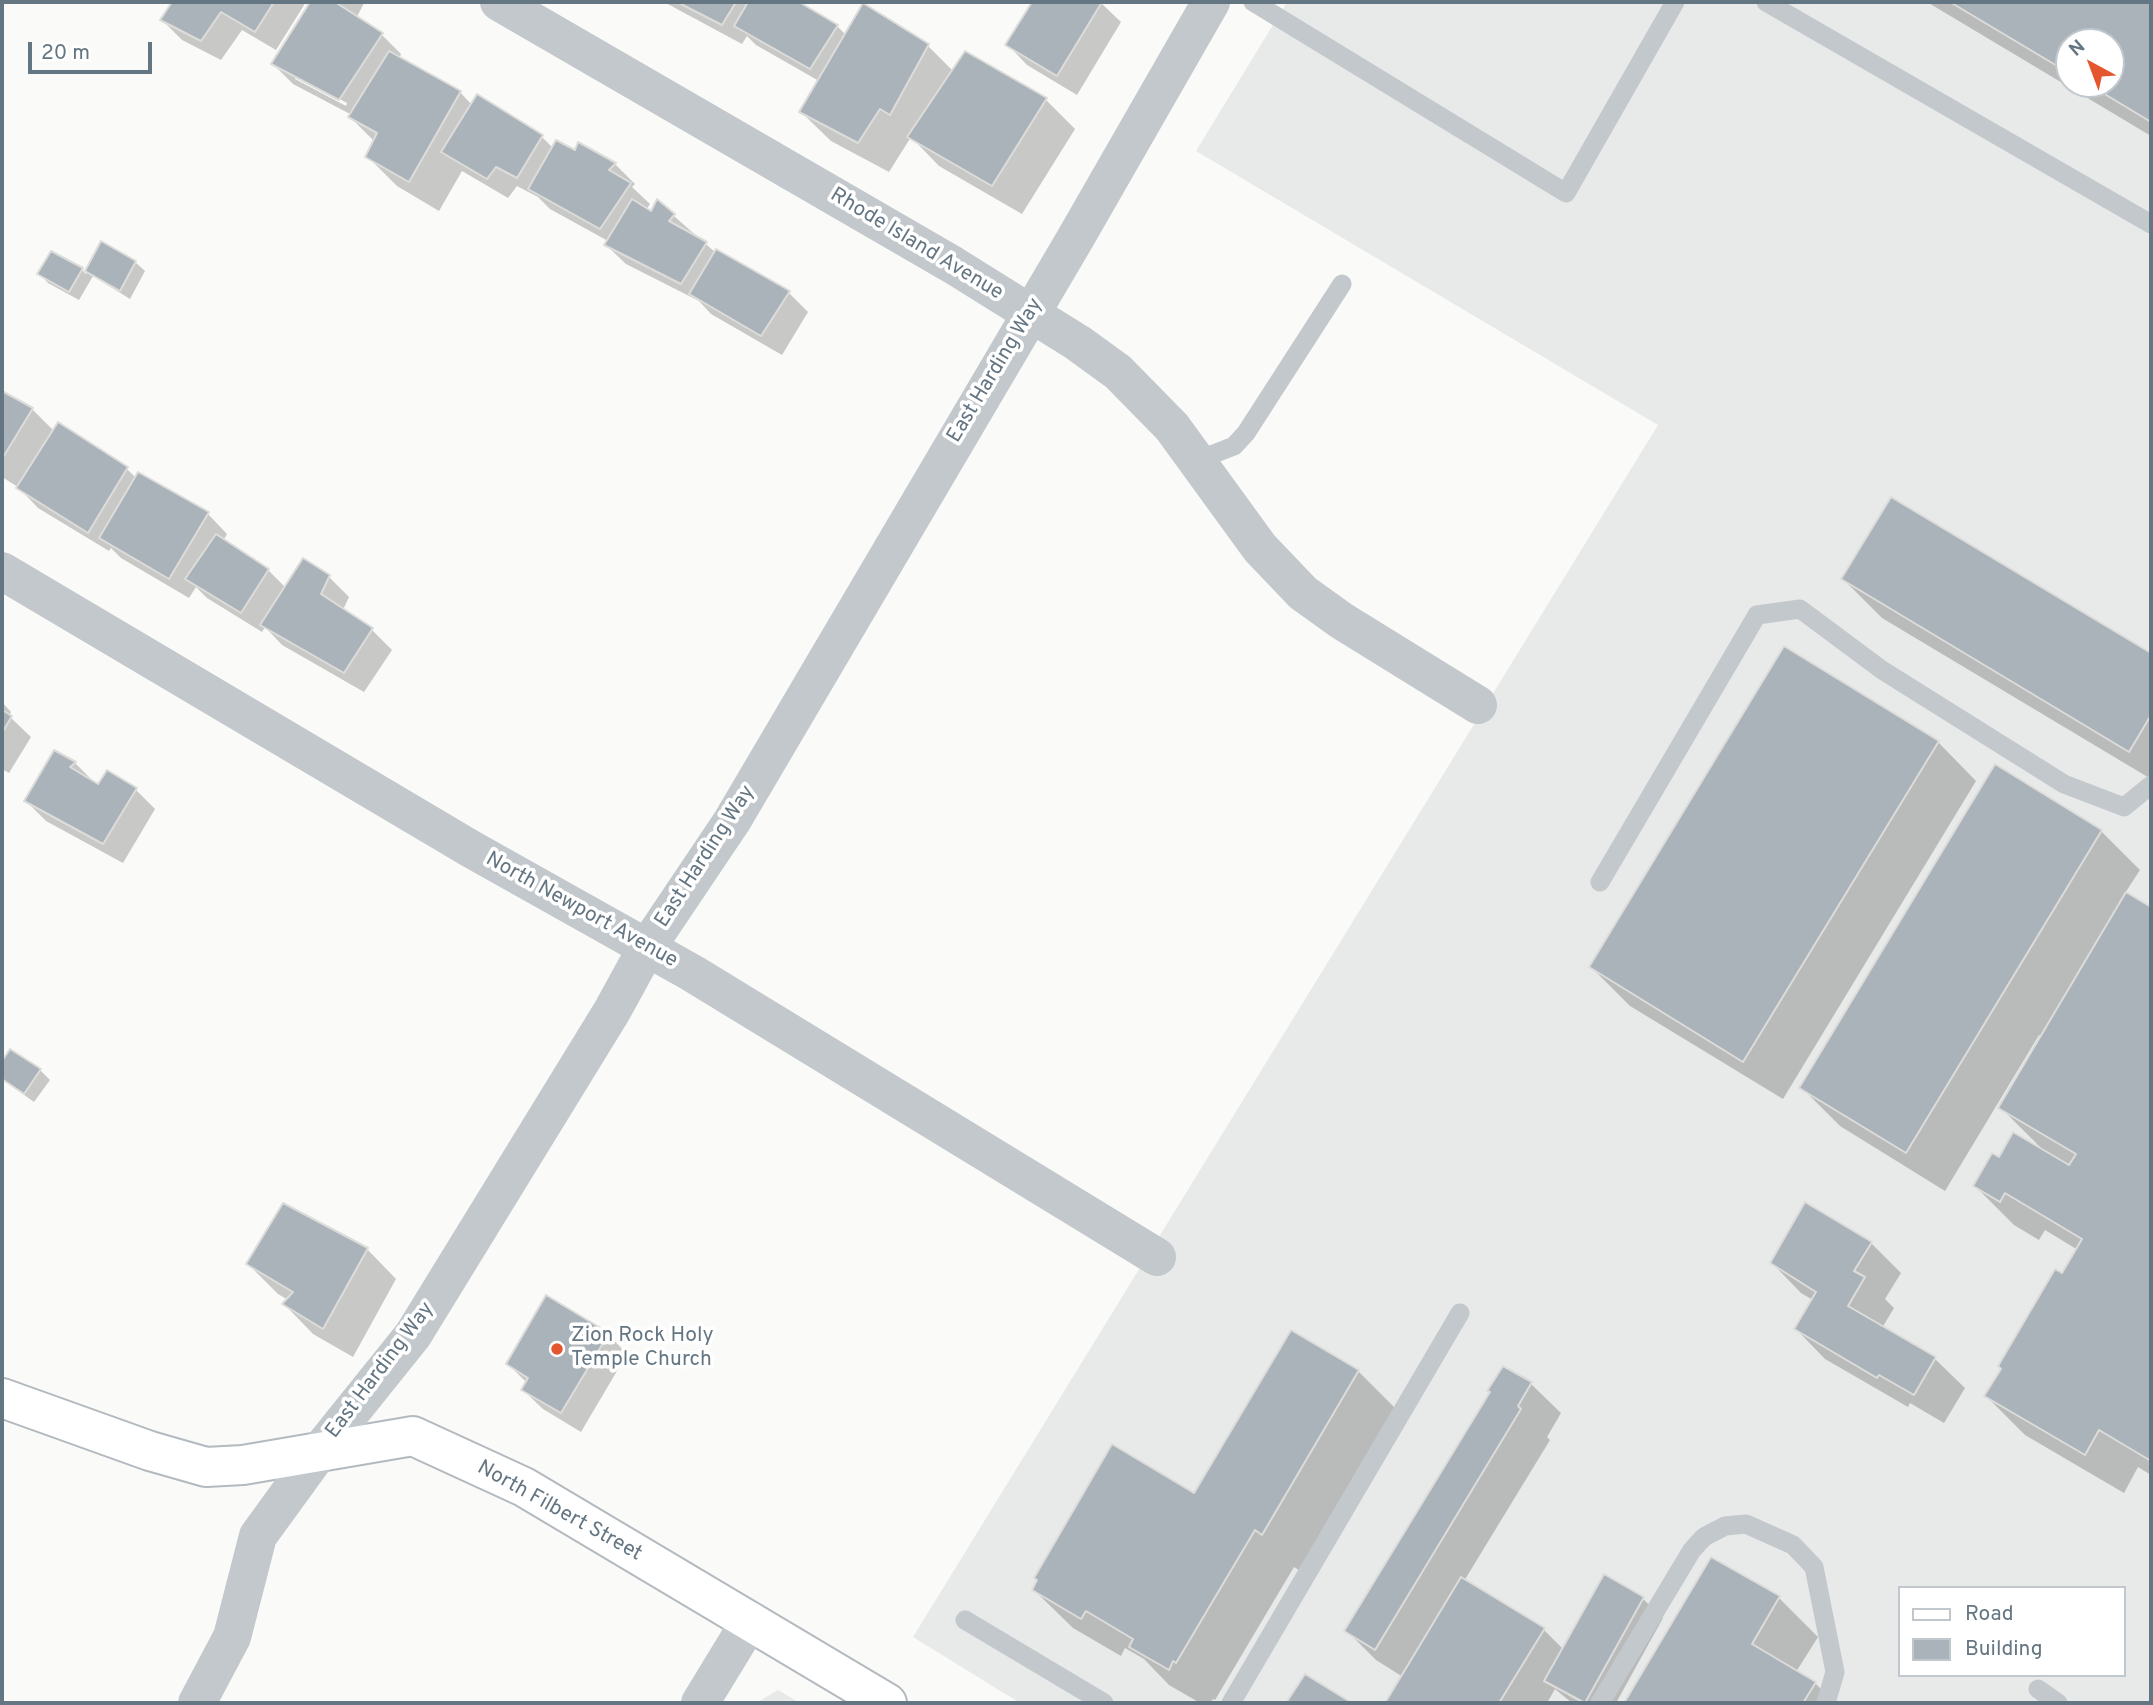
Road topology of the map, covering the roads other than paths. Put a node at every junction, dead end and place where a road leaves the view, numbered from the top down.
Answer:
1 (499, 2) edge
2 (1211, 2) edge
3 (1253, 2) edge
4 (1675, 2) edge
5 (1766, 2) edge
6 (2151, 224) edge
7 (1342, 284) dead end
8 (1030, 313) junction
9 (1198, 460) junction
10 (2, 571) edge
11 (1478, 705) dead end
12 (2151, 785) edge
13 (1600, 882) dead end
14 (646, 949) junction
15 (1157, 1257) dead end
16 (1460, 1312) dead end
17 (2, 1398) edge
18 (319, 1452) junction
19 (965, 1620) dead end
20 (750, 1621) junction
21 (2038, 1689) dead end
22 (197, 1703) edge
23 (700, 1703) edge
24 (887, 1703) edge
25 (1103, 1703) edge
26 (1230, 1703) edge
27 (1600, 1703) edge
28 (1826, 1703) edge
29 (2058, 1703) edge

1 - 8 street, Rhode Island Avenue
2 - 8 street, East Harding Way
3 - 4 lane
5 - 6 lane
7 - 9 lane
8 - 9 street, Rhode Island Avenue
8 - 14 street, East Harding Way
9 - 11 street, Rhode Island Avenue
10 - 14 street, North Newport Avenue
12 - 13 lane
14 - 15 street, North Newport Avenue
14 - 18 street, East Harding Way
16 - 26 lane
17 - 18 street, North Filbert Street
18 - 20 street, North Filbert Street
18 - 22 street, East Harding Way
19 - 25 lane
20 - 23 street
20 - 24 street, North Filbert Street
21 - 29 lane
27 - 28 lane

